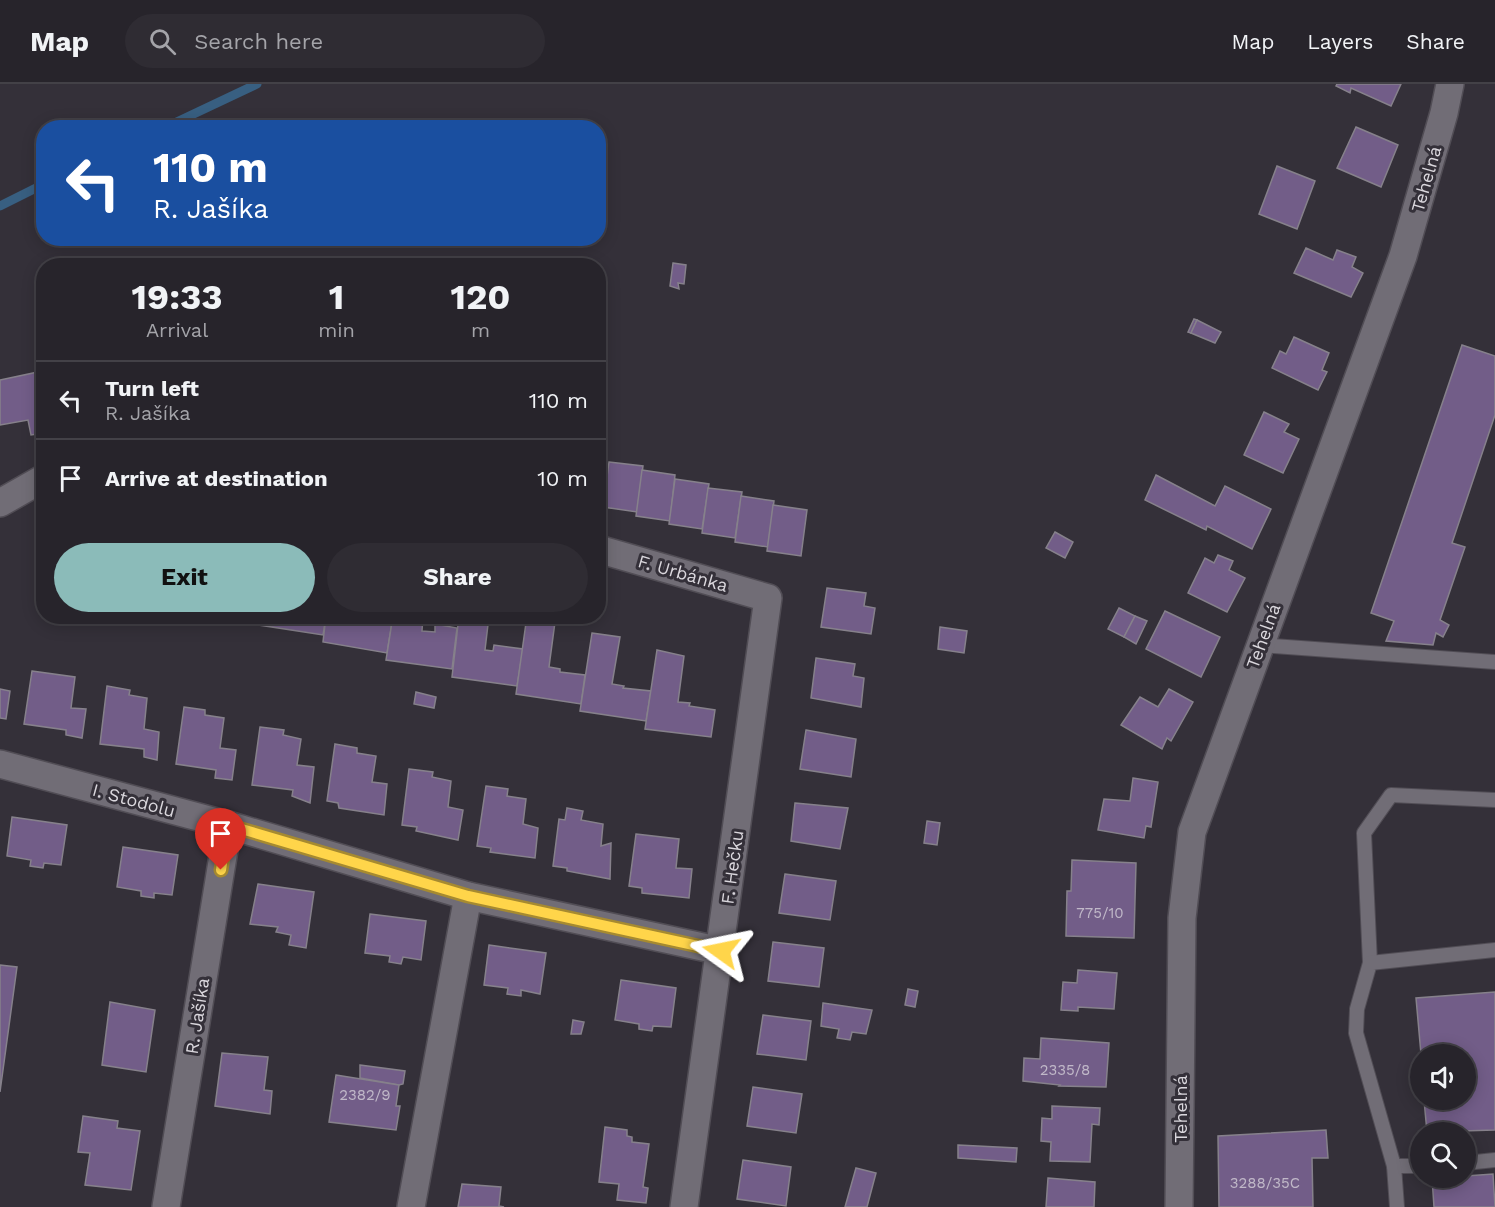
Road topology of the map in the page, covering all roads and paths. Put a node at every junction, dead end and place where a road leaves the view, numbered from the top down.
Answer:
1 (1450, 84) edge
2 (36, 483) edge
3 (0, 503) edge
4 (606, 551) edge
5 (768, 598) joint
6 (1259, 645) junction
7 (1495, 662) edge
8 (0, 764) edge
9 (1495, 800) edge
10 (228, 825) junction
11 (468, 896) junction
12 (1495, 950) edge
13 (721, 951) junction
14 (1370, 963) junction
15 (1495, 1160) edge
16 (1476, 1162) edge
17 (1394, 1166) junction
18 (1410, 1166) edge
19 (166, 1207) edge
20 (411, 1207) edge
21 (684, 1207) edge
22 (1179, 1207) edge
23 (1397, 1207) edge

1 - 6 street, Tehelná
2 - 3 street
4 - 5 street, F. Urbánka
5 - 13 street, F. Hečku
6 - 7 lane
6 - 22 street, Tehelná
8 - 10 street, I. Stodolu
9 - 14 lane
10 - 11 street, I. Stodolu
10 - 19 street, R. Jašíka
11 - 13 street, I. Stodolu
11 - 20 street
12 - 14 lane
13 - 21 street, F. Hečku
14 - 17 lane
15 - 16 lane
17 - 18 lane
17 - 23 lane

